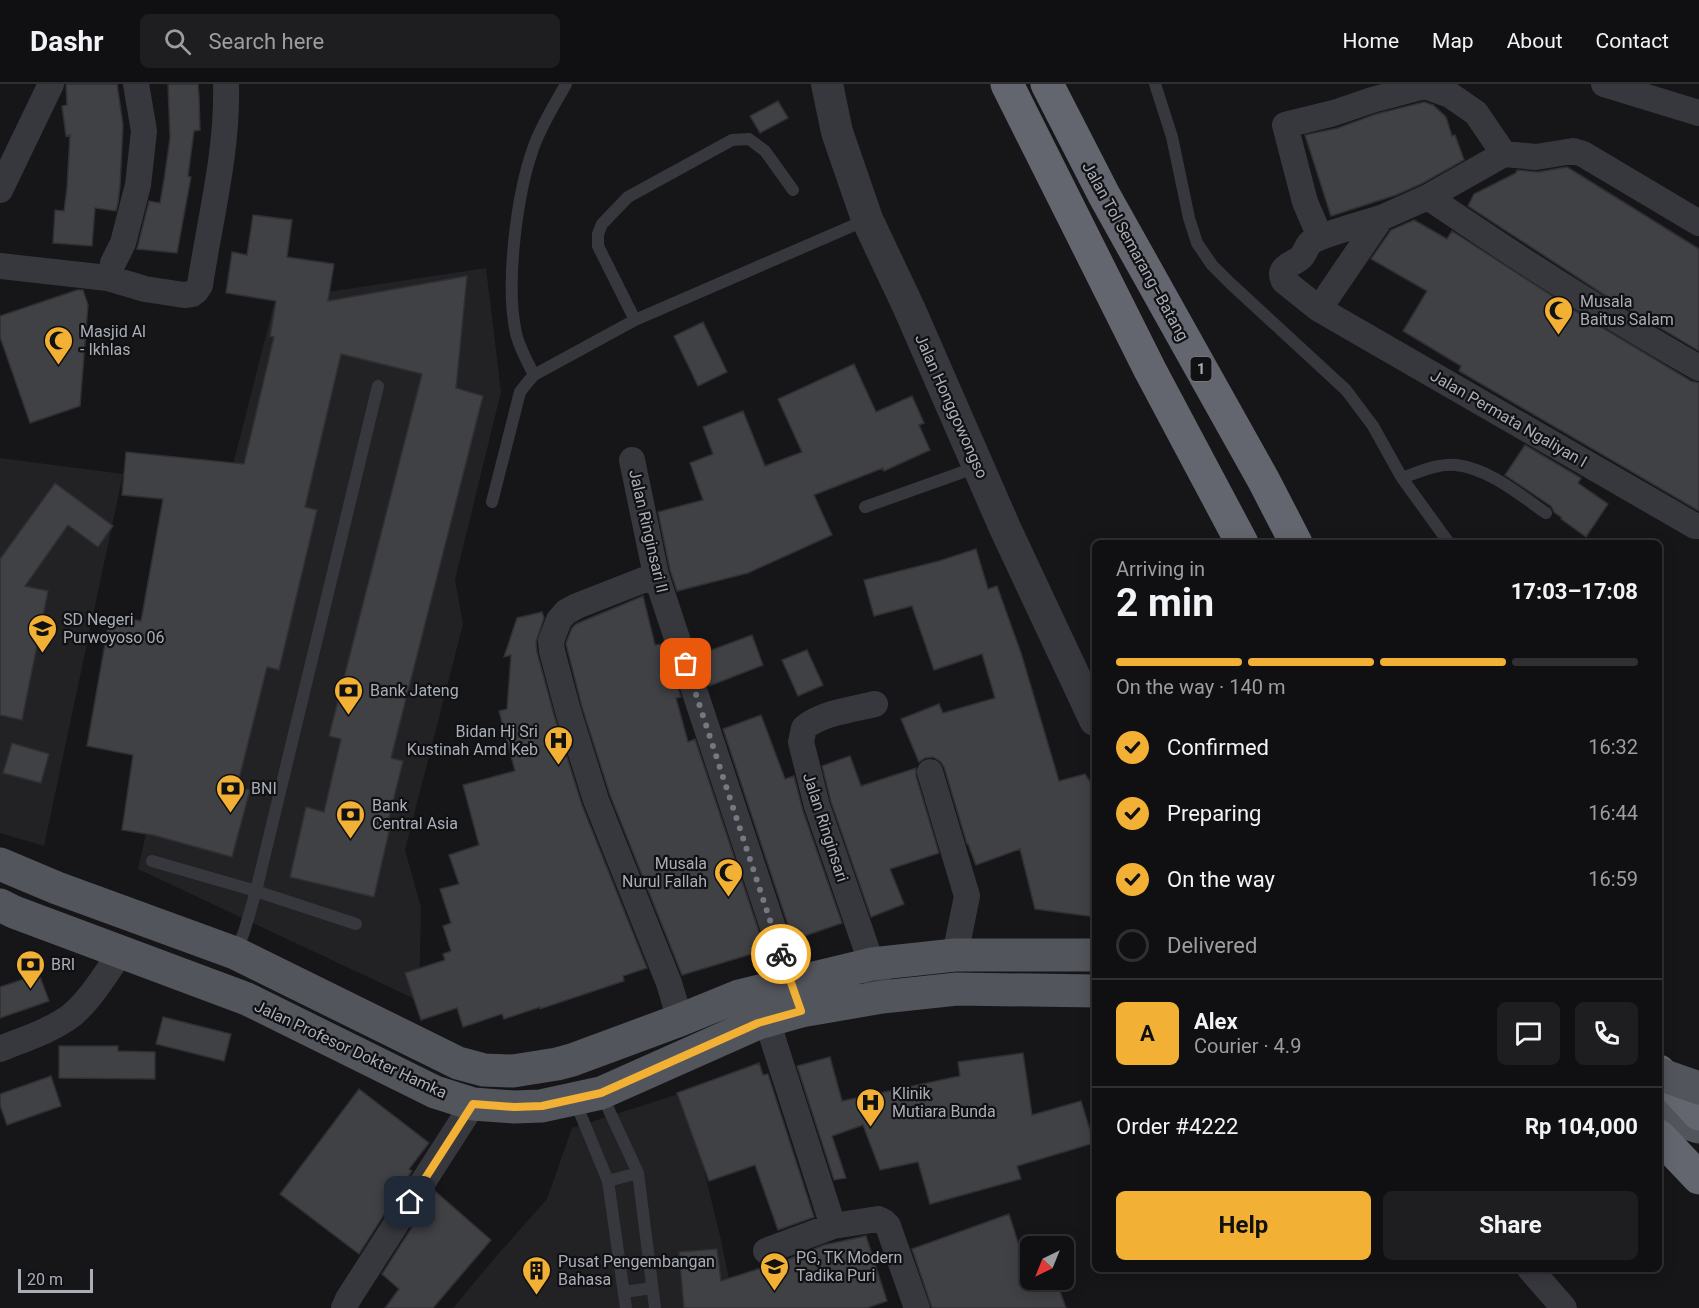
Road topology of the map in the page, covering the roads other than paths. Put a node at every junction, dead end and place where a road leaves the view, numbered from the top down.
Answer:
1 (51, 84) edge
2 (136, 84) edge
3 (226, 84) edge
4 (566, 84) edge
5 (827, 84) edge
6 (1007, 84) edge
7 (1047, 84) edge
8 (1155, 84) edge
9 (1604, 84) edge
10 (1629, 88) edge
11 (1699, 113) edge
12 (1504, 154) junction
13 (0, 190) edge
14 (793, 190) dead end
15 (1428, 198) junction
16 (1381, 218) junction
17 (867, 219) junction
18 (1699, 223) edge
19 (1320, 237) junction
20 (113, 263) dead end
21 (0, 266) edge
22 (1319, 309) junction
23 (635, 320) junction
24 (1699, 368) edge
25 (534, 375) junction
26 (378, 386) dead end
27 (632, 460) dead end
28 (978, 466) junction
29 (1402, 478) junction
30 (492, 502) dead end
31 (865, 507) dead end
32 (1546, 513) dead end
33 (1699, 526) edge
34 (1240, 540) edge
35 (1294, 540) edge
36 (1447, 540) edge
37 (656, 576) junction
38 (875, 704) dead end
39 (1092, 714) edge
40 (930, 772) dead end
41 (152, 861) dead end
42 (0, 864) edge
43 (57, 888) junction
44 (256, 891) junction
45 (7, 912) edge
46 (47, 924) junction
47 (356, 924) dead end
48 (121, 952) junction
49 (236, 953) junction
50 (956, 955) junction
51 (1092, 955) edge
52 (872, 964) junction
53 (1092, 991) edge
54 (796, 997) junction
55 (882, 997) junction
56 (680, 1020) junction
57 (767, 1021) junction
58 (0, 1049) edge
59 (572, 1059) junction
60 (1662, 1074) edge
61 (1662, 1076) edge
62 (1699, 1088) edge
63 (587, 1096) junction
64 (473, 1104) junction
65 (1699, 1114) edge
66 (1662, 1115) edge
67 (1699, 1127) edge
68 (1662, 1139) edge
69 (638, 1173) junction
70 (1699, 1178) edge
71 (608, 1181) junction
72 (833, 1226) junction
73 (766, 1251) dead end
74 (1533, 1272) edge
75 (652, 1288) junction
76 (624, 1292) junction
77 (344, 1308) edge
78 (626, 1308) edge
79 (655, 1308) edge
80 (917, 1308) edge
81 (1564, 1308) edge

1 - 13 street
2 - 20 street
3 - 21 street
4 - 25 lane
5 - 17 street, Jalan Honggowongso
6 - 34 highway
7 - 35 highway, Jalan Tol Semarang–Batang / 1
8 - 29 lane
9 - 10 street
10 - 11 street
12 - 15 street, Jalan Permata Ngaliyan I
12 - 18 street
12 - 19 street
14 - 23 lane
15 - 16 street, Jalan Permata Ngaliyan I
15 - 24 street
16 - 19 street, Jalan Permata Ngaliyan I
16 - 22 street
17 - 23 lane
17 - 28 street, Jalan Honggowongso
19 - 22 street, Jalan Permata Ngaliyan I
22 - 33 street, Jalan Permata Ngaliyan I
23 - 25 lane
25 - 30 lane
26 - 44 lane
27 - 37 street, Jalan Ringinsari II
28 - 31 lane
28 - 39 street, Jalan Honggowongso
29 - 32 lane
29 - 36 lane
37 - 54 street, Jalan Ringinsari II
37 - 56 street
38 - 52 street, Jalan Ringinsari
40 - 50 street
41 - 44 lane
42 - 43 main road, Jalan Profesor Dokter Hamka
43 - 46 main road
43 - 49 main road, Jalan Profesor Dokter Hamka
44 - 47 lane
44 - 49 lane
45 - 46 main road, Jalan Profesor Dokter Hamka
46 - 48 main road, Jalan Profesor Dokter Hamka
48 - 58 street
48 - 64 main road, Jalan Profesor Dokter Hamka
49 - 59 main road, Jalan Profesor Dokter Hamka
50 - 51 main road, Jalan Profesor Dokter Hamka
50 - 52 main road, Jalan Profesor Dokter Hamka
52 - 54 main road, Jalan Profesor Dokter Hamka
52 - 55 street, Jalan Ringinsari
53 - 55 main road, Jalan Profesor Dokter Hamka
54 - 55 main road, Jalan Profesor Dokter Hamka
54 - 56 main road, Jalan Profesor Dokter Hamka
54 - 57 main road, Jalan Profesor Dokter Hamka
56 - 59 main road, Jalan Profesor Dokter Hamka
57 - 63 main road, Jalan Profesor Dokter Hamka
57 - 72 street
59 - 63 main road
60 - 62 main road, bridge
61 - 65 highway
63 - 64 main road, Jalan Profesor Dokter Hamka
63 - 69 lane
63 - 71 lane
64 - 77 street
66 - 67 main road
68 - 70 highway
69 - 71 lane
69 - 75 lane
71 - 76 lane
72 - 73 street
72 - 80 street
74 - 81 street
75 - 76 lane
75 - 79 lane
76 - 78 lane

